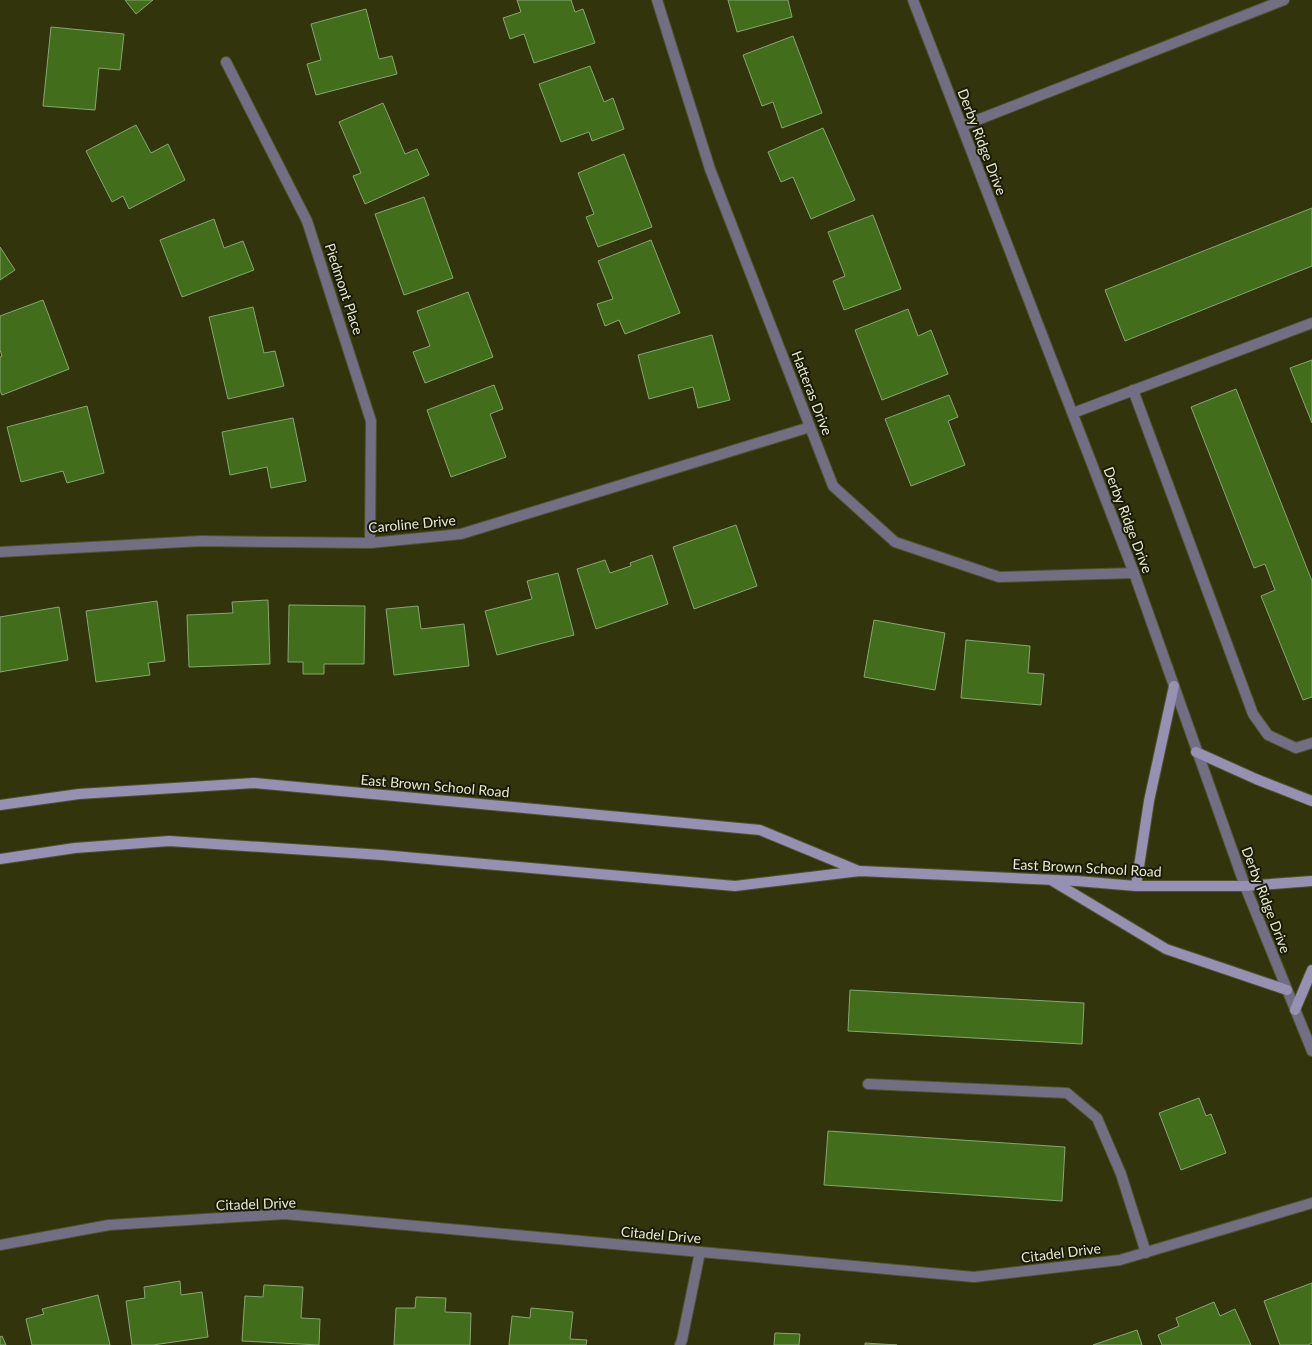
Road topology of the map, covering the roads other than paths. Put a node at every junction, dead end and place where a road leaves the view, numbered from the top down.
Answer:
1 (658, 0) edge
2 (913, 0) edge
3 (1284, 0) edge
4 (226, 62) dead end
5 (962, 126) junction
6 (1312, 323) edge
7 (1133, 390) junction
8 (1073, 413) junction
9 (810, 427) junction
10 (370, 543) junction
11 (0, 552) edge
12 (1134, 573) junction
13 (1174, 686) junction
14 (1312, 743) edge
15 (1196, 752) junction
16 (1312, 801) edge
17 (0, 805) edge
18 (0, 859) edge
19 (860, 871) junction
20 (1050, 880) junction
21 (1312, 881) edge
22 (1136, 886) junction
23 (1245, 886) junction
24 (1312, 970) edge
25 (1287, 990) junction
26 (1295, 1010) junction
27 (1312, 1051) edge
28 (868, 1084) dead end
29 (1312, 1203) edge
30 (0, 1245) edge
31 (700, 1252) junction
32 (1146, 1252) junction
33 (680, 1345) edge

1 - 9 street, Hatteras Drive
2 - 5 street, Derby Ridge Drive
3 - 5 street
4 - 10 street, Piedmont Place
5 - 8 street, Derby Ridge Drive
6 - 7 street
7 - 8 street
7 - 14 street
8 - 12 street, Derby Ridge Drive
9 - 10 street, Caroline Drive
9 - 12 street, Hatteras Drive
10 - 11 street, Caroline Drive
12 - 13 street, Derby Ridge Drive
13 - 15 street, Derby Ridge Drive
13 - 22 main road
15 - 16 main road
15 - 23 street, Derby Ridge Drive
17 - 19 main road, East Brown School Road
18 - 19 main road, East Brown School Road
19 - 20 main road, East Brown School Road
20 - 22 main road, East Brown School Road
20 - 25 main road
21 - 23 main road, East Brown School Road
22 - 23 main road, East Brown School Road
23 - 25 street, Derby Ridge Drive
24 - 26 main road
25 - 26 street, Derby Ridge Drive
26 - 27 street, Derby Ridge Drive
28 - 32 street
29 - 32 street, Citadel Drive
30 - 31 street, Citadel Drive
31 - 32 street, Citadel Drive
31 - 33 street

